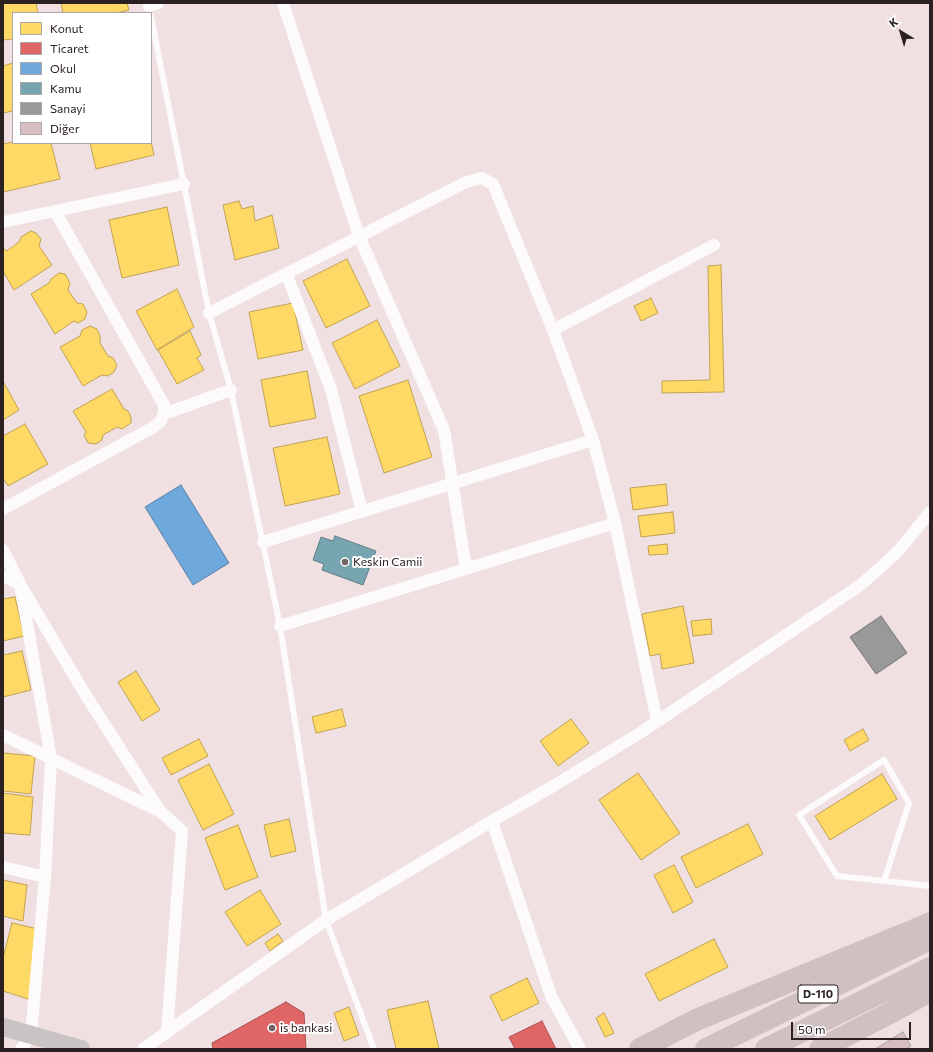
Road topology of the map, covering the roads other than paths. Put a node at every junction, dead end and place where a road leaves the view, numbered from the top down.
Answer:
1 (283, 3) edge
2 (152, 13) edge
3 (184, 184) junction
4 (55, 211) junction
5 (3, 222) edge
6 (359, 236) junction
7 (714, 245) dead end
8 (286, 273) junction
9 (209, 313) junction
10 (553, 330) junction
11 (231, 390) junction
12 (164, 414) junction
13 (593, 440) junction
14 (454, 483) junction
15 (3, 509) edge
16 (362, 512) junction
17 (930, 512) edge
18 (615, 523) junction
19 (263, 542) junction
20 (3, 550) edge
21 (466, 569) junction
22 (3, 576) edge
23 (20, 584) junction
24 (280, 626) junction
25 (657, 721) junction
26 (3, 735) edge
27 (51, 758) junction
28 (161, 812) junction
29 (492, 821) junction
30 (3, 867) edge
31 (45, 877) junction
32 (884, 881) junction
33 (930, 886) edge
34 (930, 908) edge
35 (326, 920) junction
36 (930, 923) edge
37 (930, 939) edge
38 (930, 968) edge
39 (930, 991) edge
40 (696, 1020) junction
41 (3, 1027) edge
42 (167, 1032) junction
43 (32, 1035) junction
44 (21, 1049) edge
45 (81, 1049) edge
46 (143, 1049) edge
47 (374, 1049) edge
48 (580, 1049) edge
49 (640, 1049) edge
50 (706, 1049) edge
51 (766, 1049) edge
52 (820, 1049) edge

1 - 6 street
2 - 3 lane
3 - 4 street
3 - 9 lane
4 - 5 street
4 - 12 street
6 - 8 street
6 - 10 street
6 - 14 street
7 - 10 street
8 - 9 street
8 - 16 street
9 - 11 lane
10 - 13 street
11 - 12 street
11 - 19 lane
12 - 15 street
13 - 14 street
13 - 18 street
14 - 16 street
14 - 21 street
16 - 19 street
17 - 25 street
18 - 21 street
18 - 25 street
19 - 24 lane
20 - 23 street
21 - 24 street
22 - 23 street
23 - 27 street
23 - 28 street
24 - 35 lane
25 - 29 street
26 - 27 street
27 - 28 street
27 - 31 street
28 - 42 street
29 - 35 street
29 - 48 street
30 - 31 street
31 - 43 street
32 - 32 lane
32 - 33 lane
34 - 40 highway
35 - 42 street
35 - 47 lane
36 - 40 highway
37 - 50 highway, D-110
38 - 51 highway, D-110
39 - 52 highway
40 - 49 highway
41 - 43 street
42 - 46 street
43 - 44 street
43 - 45 street

